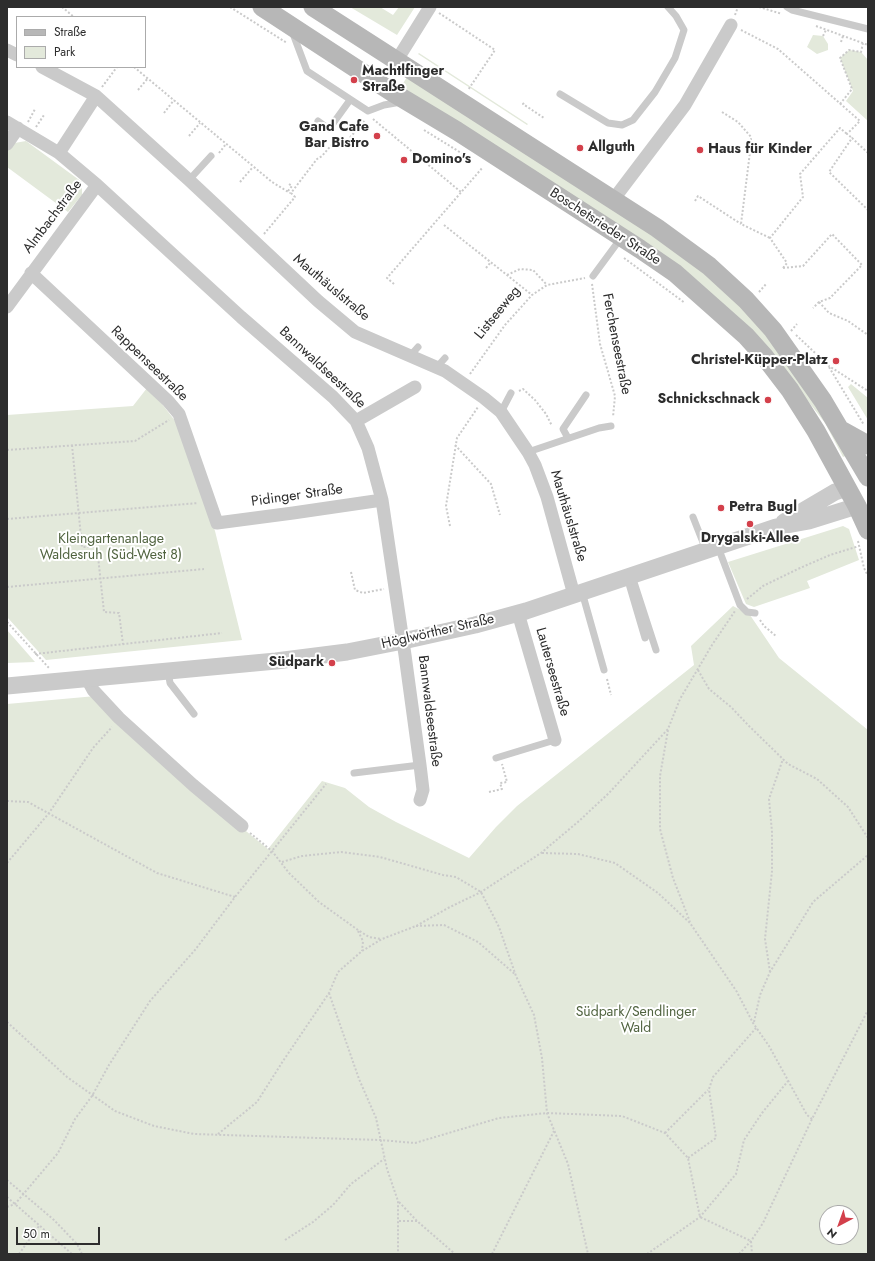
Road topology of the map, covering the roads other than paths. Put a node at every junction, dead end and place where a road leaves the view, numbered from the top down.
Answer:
1 (262, 7) edge
2 (313, 7) edge
3 (668, 7) edge
4 (787, 7) edge
5 (433, 9) edge
6 (290, 26) junction
7 (731, 26) road end
8 (868, 29) edge
9 (7, 50) edge
10 (16, 54) edge
11 (397, 60) junction
12 (44, 68) edge
13 (560, 94) dead end
14 (96, 96) junction
15 (350, 100) junction
16 (407, 101) junction
17 (318, 121) dead end
18 (13, 125) edge
19 (7, 144) edge
20 (59, 153) junction
21 (214, 155) road end
22 (189, 180) junction
23 (97, 185) junction
24 (613, 200) junction
25 (618, 244) junction
26 (31, 273) junction
27 (593, 276) road end
28 (746, 300) junction
29 (7, 307) edge
30 (727, 318) junction
31 (415, 386) dead end
32 (511, 393) road end
33 (586, 395) dead end
34 (501, 412) junction
35 (356, 421) junction
36 (611, 426) road end
37 (840, 430) junction
38 (568, 438) junction
39 (868, 445) edge
40 (528, 452) junction
41 (868, 478) edge
42 (847, 488) junction
43 (382, 500) junction
44 (863, 504) edge
45 (693, 517) dead end
46 (218, 523) joint
47 (776, 527) junction
48 (863, 535) edge
49 (712, 548) junction
50 (630, 576) junction
51 (578, 594) junction
52 (518, 613) junction
53 (755, 613) road end
54 (645, 638) dead end
55 (403, 641) junction
56 (656, 650) dead end
57 (604, 670) road end
58 (168, 671) junction
59 (87, 679) junction
60 (7, 686) edge
61 (194, 714) dead end
62 (555, 740) joint
63 (498, 757) road end
64 (420, 765) junction
65 (354, 773) dead end
66 (420, 800) dead end
67 (242, 826) road end

1 - 6 main road, Boschetsrieder Straße
2 - 11 main road, Boschetsrieder Straße
3 - 13 lane
4 - 8 lane
5 - 11 street
6 - 15 lane
6 - 16 main road, Boschetsrieder Straße
7 - 24 street
9 - 10 street
11 - 24 main road, Boschetsrieder Straße
12 - 14 street, Mauthäuslstraße
14 - 20 street
14 - 22 street, Mauthäuslstraße
15 - 16 lane
15 - 17 lane
16 - 25 main road, Boschetsrieder Straße
18 - 19 street
18 - 20 street, Bannwaldseestraße
20 - 23 street, Bannwaldseestraße
21 - 22 lane
22 - 34 street, Mauthäuslstraße
23 - 26 street, Almbachstraße
23 - 35 street, Bannwaldseestraße
24 - 28 main road, Boschetsrieder Straße
25 - 27 lane
25 - 30 main road, Boschetsrieder Straße
26 - 29 street, Almbachstraße
26 - 46 street, Rappenseestraße
28 - 30 main road
28 - 37 main road, Boschetsrieder Straße
30 - 42 main road, Boschetsrieder Straße
31 - 35 street
32 - 34 lane
33 - 38 lane
34 - 40 street, Mauthäuslstraße
35 - 43 street, Bannwaldseestraße
36 - 38 lane
37 - 39 main road
37 - 41 main road, Boschetsrieder Straße
38 - 40 lane
40 - 51 street, Mauthäuslstraße
41 - 42 main road
42 - 44 main road, Boschetsrieder Straße
42 - 47 street, Höglwörther Straße
43 - 46 street, Pidinger Straße
43 - 55 street, Bannwaldseestraße
44 - 47 street, Höglwörther Straße
44 - 48 main road, Boschetsrieder Straße
45 - 49 lane
47 - 49 street, Höglwörther Straße
49 - 50 street, Höglwörther Straße
49 - 53 lane
50 - 51 street, Höglwörther Straße
50 - 54 lane
50 - 56 lane
51 - 52 street, Höglwörther Straße
51 - 57 lane
52 - 55 street, Höglwörther Straße
52 - 62 street, Lauterseestraße
55 - 58 street, Höglwörther Straße
55 - 64 street, Bannwaldseestraße
58 - 59 street, Höglwörther Straße
58 - 61 lane
59 - 60 street, Höglwörther Straße
59 - 67 street
62 - 63 lane
64 - 65 lane
64 - 66 street, Bannwaldseestraße

